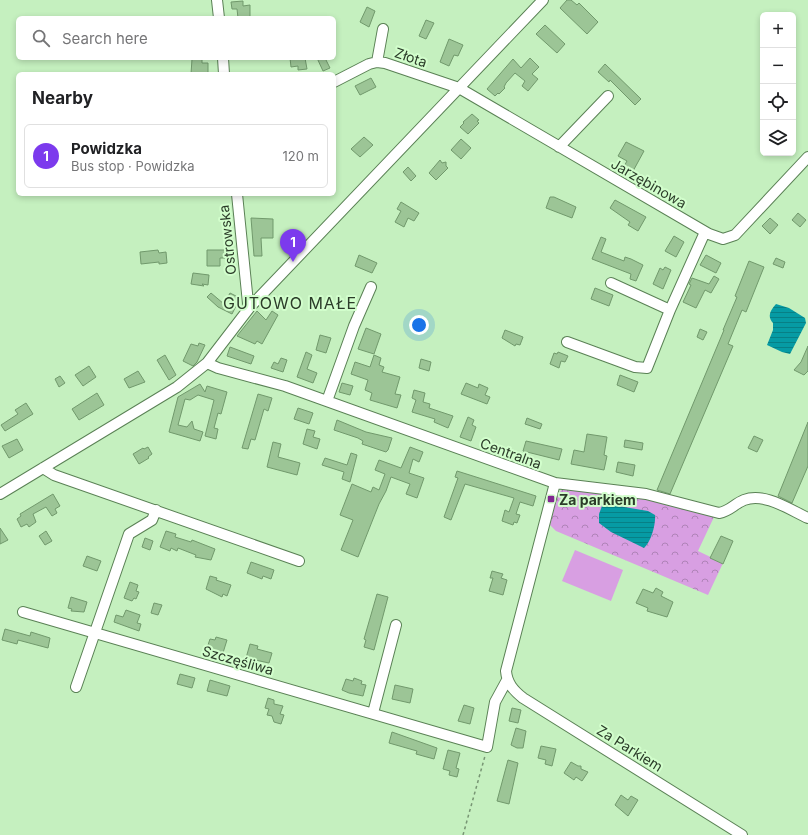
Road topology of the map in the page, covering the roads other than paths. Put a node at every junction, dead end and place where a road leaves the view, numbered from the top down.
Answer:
1 (217, 0) edge
2 (543, 0) edge
3 (219, 16) edge
4 (383, 29) dead end
5 (223, 60) edge
6 (377, 62) junction
7 (224, 72) edge
8 (336, 81) edge
9 (459, 88) junction
10 (608, 96) dead end
11 (559, 147) junction
12 (808, 158) edge
13 (237, 196) edge
14 (705, 232) junction
15 (611, 283) dead end
16 (372, 287) dead end
17 (250, 307) junction
18 (670, 310) junction
19 (567, 342) dead end
20 (207, 363) junction
21 (326, 401) junction
22 (43, 468) junction
23 (555, 483) junction
24 (0, 494) edge
25 (156, 510) junction
26 (808, 518) edge
27 (299, 561) dead end
28 (23, 612) dead end
29 (396, 625) dead end
30 (96, 633) junction
31 (507, 680) junction
32 (76, 687) dead end
33 (373, 713) junction
34 (742, 835) edge

1 - 3 street
2 - 9 street
4 - 6 street
5 - 7 street
6 - 8 street, Złota
6 - 9 street, Złota
9 - 11 street, Jarzębinowa
9 - 17 street
10 - 11 street
11 - 14 street, Jarzębinowa
12 - 14 street, Jarzębinowa
13 - 17 street, Ostrowska
14 - 18 street
15 - 18 street
16 - 21 street
17 - 20 street
18 - 19 street
20 - 21 street, Centralna
20 - 22 street
21 - 23 street, Centralna
22 - 24 street
22 - 25 street
23 - 26 street, Centralna
23 - 31 street
25 - 27 street
25 - 30 street
28 - 30 street, Szczęśliwa
29 - 33 street
30 - 32 street
30 - 33 street, Szczęśliwa
31 - 33 street, Szczęśliwa
31 - 34 street, Za Parkiem

